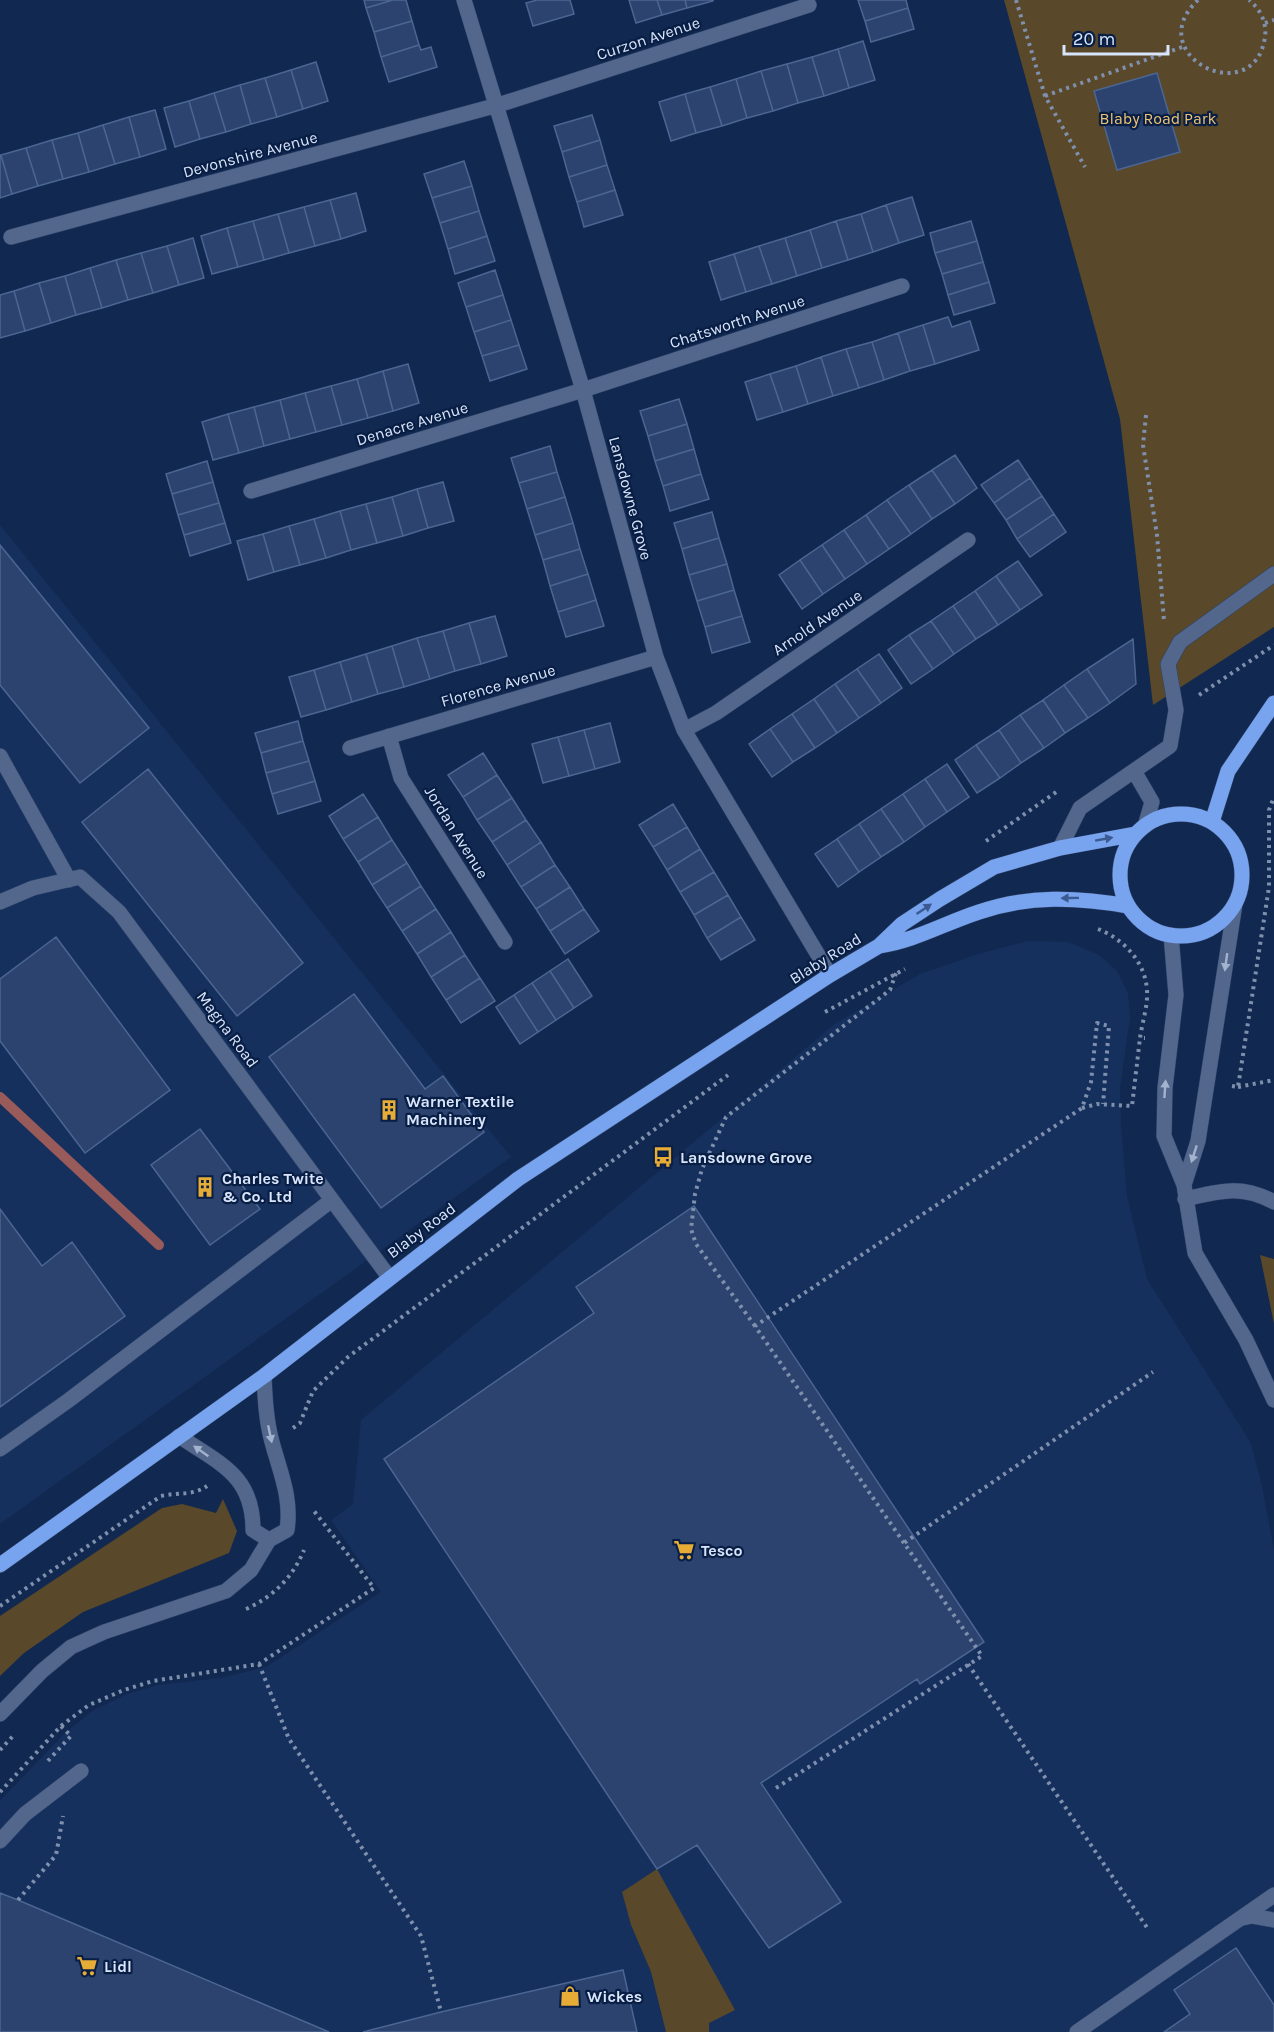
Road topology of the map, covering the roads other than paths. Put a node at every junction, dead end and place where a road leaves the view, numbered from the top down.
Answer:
1 (464, 0) edge
2 (809, 5) dead end
3 (498, 105) junction
4 (11, 237) dead end
5 (902, 286) dead end
6 (583, 390) junction
7 (251, 491) dead end
8 (968, 540) dead end
9 (1274, 574) edge
10 (656, 657) junction
11 (1274, 703) edge
12 (684, 730) junction
13 (389, 736) junction
14 (350, 748) dead end
15 (0, 756) edge
16 (1134, 771) junction
17 (1212, 822) junction
18 (1140, 830) junction
19 (1060, 848) junction
20 (69, 880) junction
21 (0, 902) edge
22 (1235, 904) junction
23 (1128, 906) junction
24 (1171, 935) junction
25 (505, 942) dead end
26 (879, 946) junction
27 (830, 975) junction
28 (1185, 1192) junction
29 (332, 1200) junction
30 (1274, 1202) edge
31 (389, 1277) junction
32 (264, 1376) junction
33 (1274, 1400) edge
34 (179, 1436) junction
35 (0, 1449) edge
36 (269, 1540) junction
37 (0, 1565) edge
38 (0, 1714) edge
39 (81, 1771) dead end
40 (0, 1841) edge
41 (1274, 1895) edge
42 (1240, 1919) junction
43 (1274, 1920) edge
44 (1077, 2032) edge

1 - 3 street, Lansdowne Grove
2 - 3 street, Curzon Avenue
3 - 4 street, Devonshire Avenue
3 - 6 street, Lansdowne Grove
5 - 6 street, Chatsworth Avenue
6 - 7 street, Denacre Avenue
6 - 10 street, Lansdowne Grove
8 - 12 street, Arnold Avenue
9 - 16 street
10 - 12 street, Lansdowne Grove
10 - 13 street, Florence Avenue
11 - 17 main road
12 - 27 street, Lansdowne Grove
13 - 14 street, Florence Avenue
13 - 25 street, Jordan Avenue
15 - 20 street
16 - 18 street
16 - 19 street
17 - 18 main road
17 - 22 main road
19 -> 18 main road, Blaby Road
18 - 23 main road
26 -> 19 main road, Blaby Road
20 - 21 street
20 - 29 street, Magna Road
22 - 24 main road
22 -> 28 street
23 - 24 main road
23 -> 26 main road, Blaby Road
28 -> 24 street
26 - 27 main road, Blaby Road
27 - 31 main road, Blaby Road
28 - 30 street
28 - 33 street
29 - 31 street, Magna Road
29 - 35 street
31 - 32 main road, Blaby Road
32 - 34 main road, Blaby Road
32 -> 36 street
36 -> 34 street
34 - 37 main road, Blaby Road
36 - 38 street
39 - 40 street
41 - 42 street
42 - 43 street
42 - 44 street

